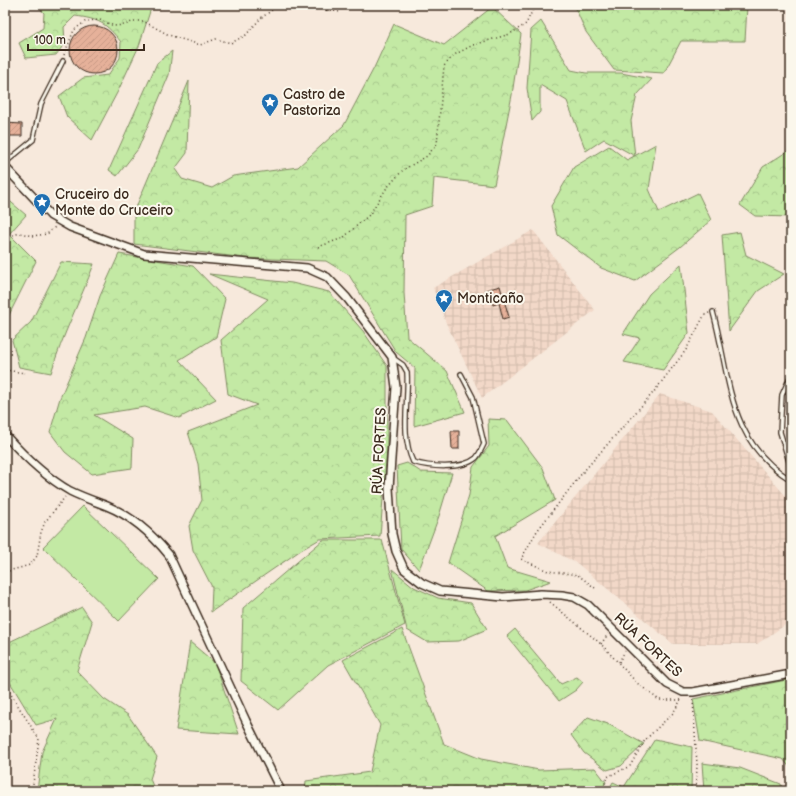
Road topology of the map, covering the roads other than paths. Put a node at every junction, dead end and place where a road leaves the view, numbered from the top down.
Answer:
1 (63, 61) road end
2 (5, 163) edge
3 (5, 167) edge
4 (712, 312) road end
5 (392, 357) junction
6 (461, 374) dead end
7 (791, 375) edge
8 (5, 435) edge
9 (791, 468) edge
10 (791, 480) edge
11 (791, 674) edge
12 (281, 791) edge

1 - 2 lane
3 - 5 street, RÚA FORTES
4 - 10 lane
5 - 6 lane
5 - 11 street, RÚA FORTES
7 - 9 lane
8 - 12 street

